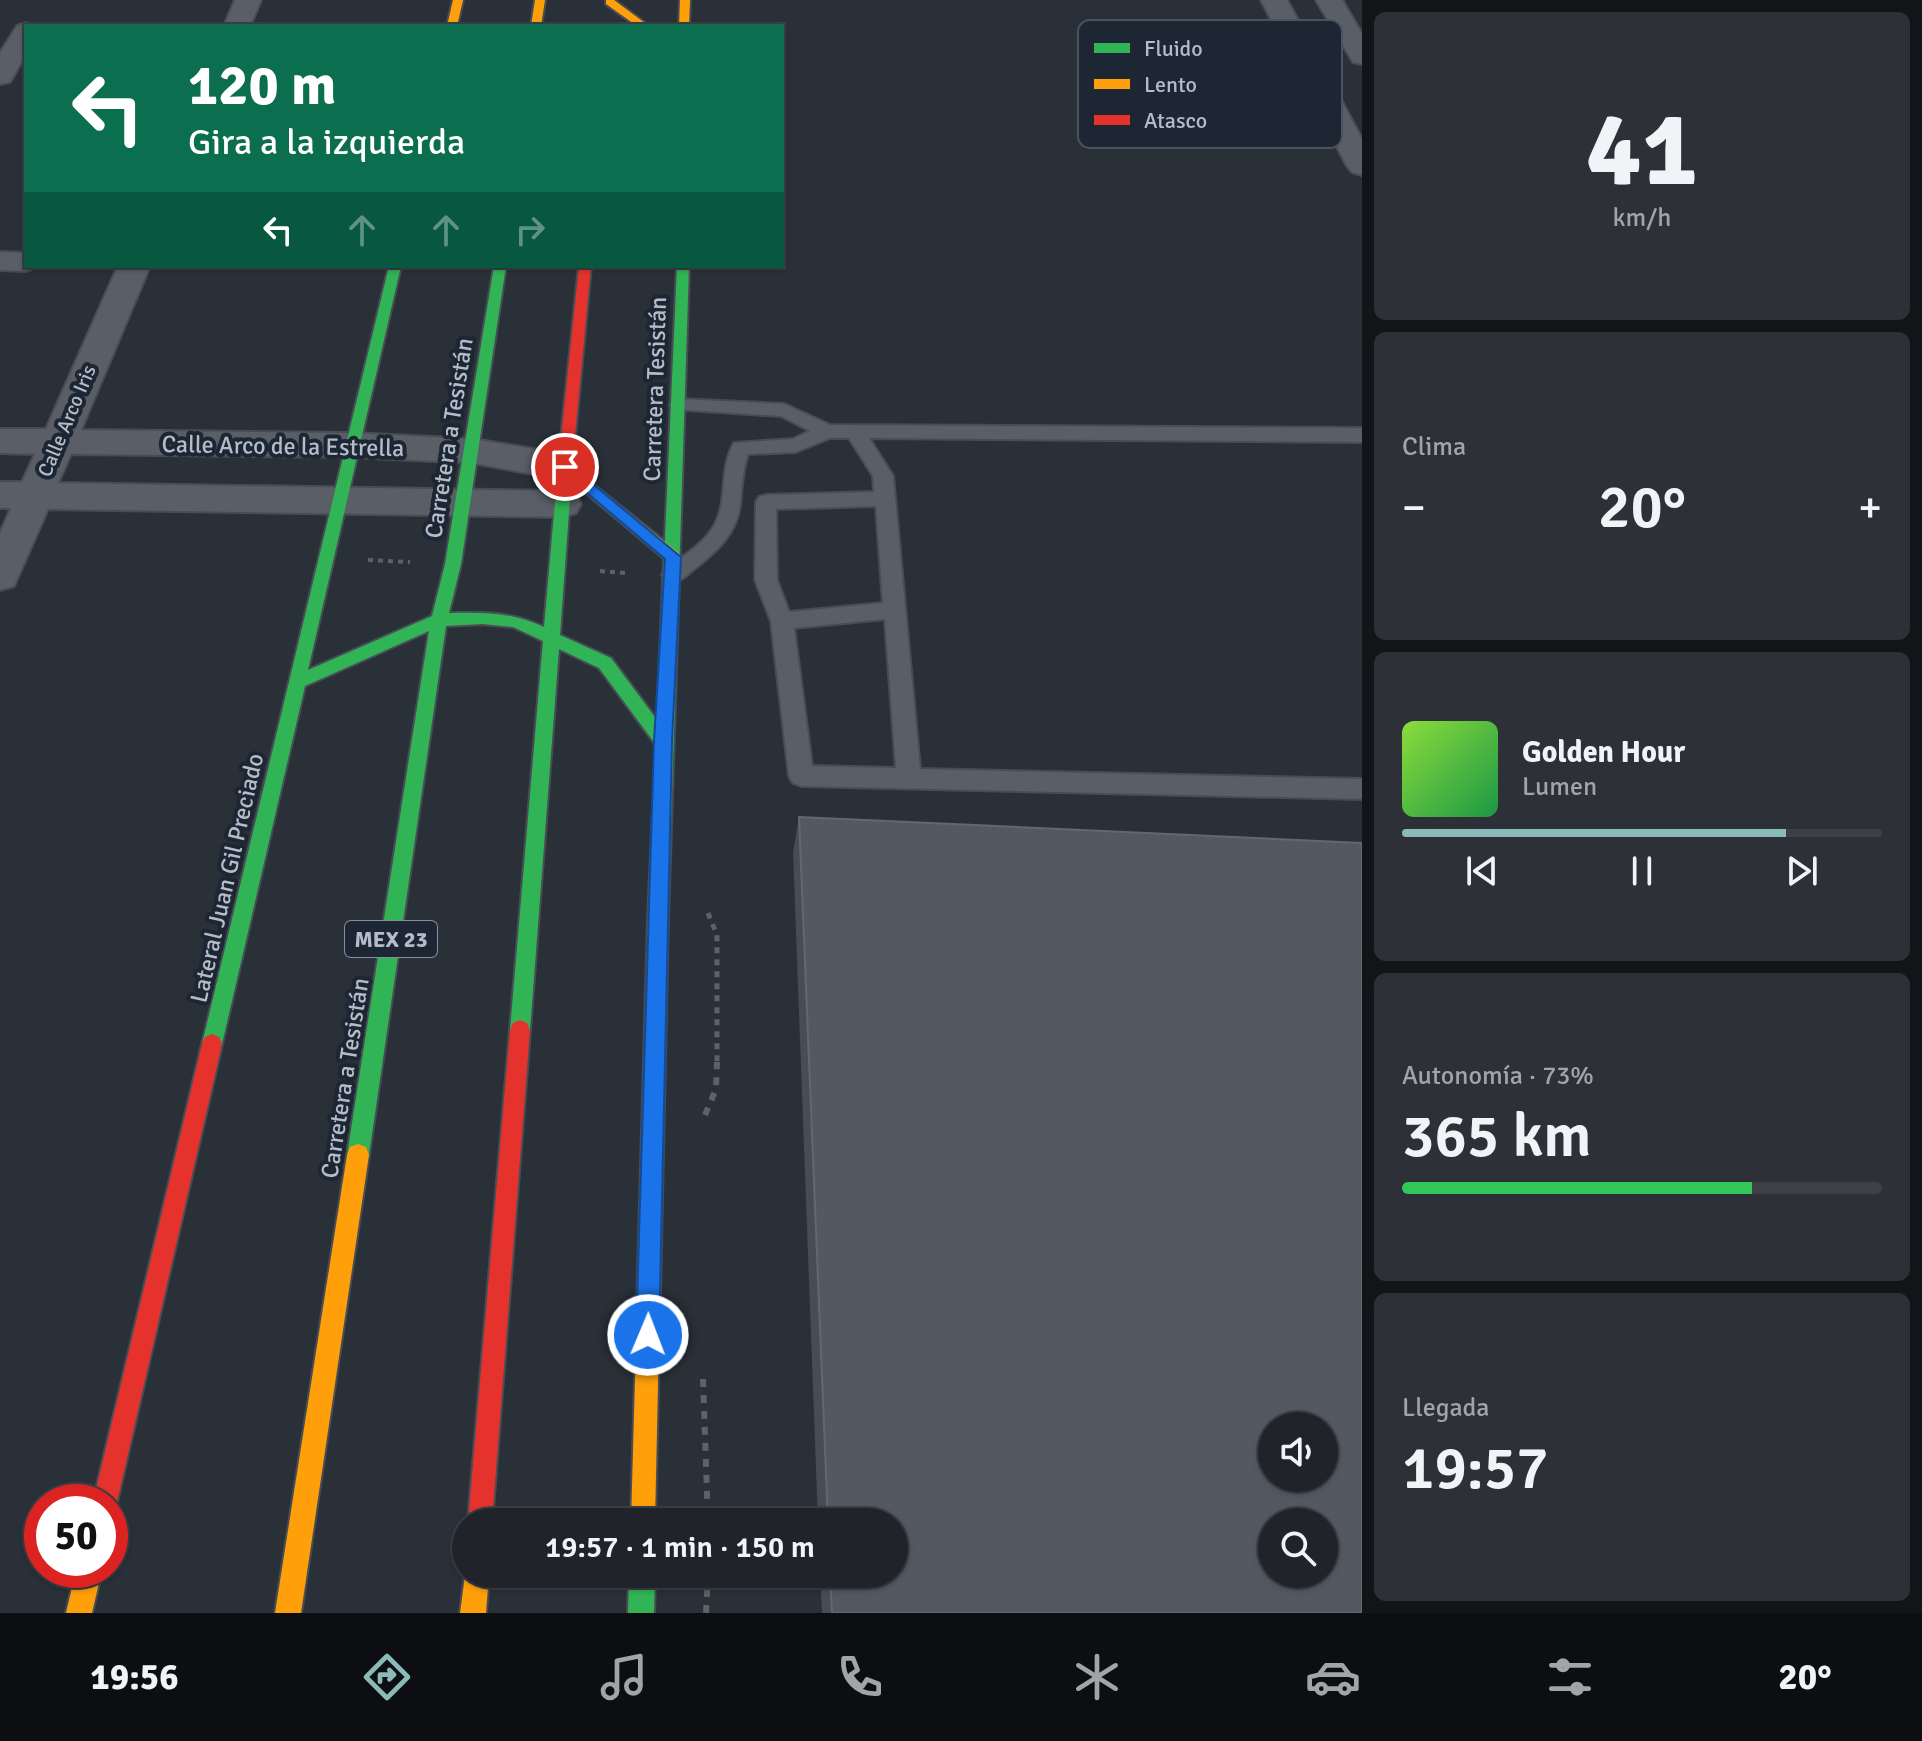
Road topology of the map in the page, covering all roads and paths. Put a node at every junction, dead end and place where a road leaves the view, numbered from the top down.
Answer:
1 (248, 0) edge
2 (458, 0) edge
3 (540, 0) edge
4 (685, 0) edge
5 (1274, 0) edge
6 (1329, 0) edge
7 (610, 1) edge
8 (1285, 20) edge
9 (1341, 20) edge
10 (1342, 22) edge
11 (238, 24) edge
12 (452, 24) edge
13 (536, 24) edge
14 (608, 24) edge
15 (641, 24) edge
16 (684, 24) edge
17 (24, 35) edge
18 (1362, 56) edge
19 (0, 76) edge
20 (1342, 128) edge
21 (1362, 166) edge
22 (0, 261) edge
23 (24, 262) edge
24 (133, 268) edge
25 (395, 268) edge
26 (500, 268) edge
27 (585, 268) edge
28 (683, 268) edge
29 (679, 405) junction
30 (827, 431) junction
31 (855, 431) junction
32 (1362, 435) edge
33 (0, 441) edge
34 (58, 442) junction
35 (353, 445) junction
36 (473, 451) junction
37 (565, 467) junction
38 (18, 495) edge
39 (885, 499) junction
40 (341, 500) junction
41 (462, 501) junction
42 (563, 504) junction
43 (673, 566) junction
44 (0, 576) edge
45 (895, 610) junction
46 (439, 620) junction
47 (782, 621) junction
48 (551, 637) junction
49 (297, 682) junction
50 (663, 741) junction
51 (909, 778) junction
52 (1362, 789) edge
53 (109, 1484) edge
54 (481, 1508) edge
55 (643, 1508) edge
56 (85, 1588) edge
57 (475, 1588) edge
58 (642, 1588) edge
59 (707, 1588) edge
60 (79, 1613) edge
61 (288, 1613) edge
62 (473, 1613) edge
63 (641, 1613) edge
64 (706, 1613) edge

1 - 11 street
2 - 12 main road
3 - 13 main road
4 - 16 main road
5 - 8 street
6 - 9 street
7 - 14 main road
7 - 15 main road
10 - 18 street
17 - 19 street
20 - 21 street
22 - 23 street
24 - 34 street, Calle Arco Iris
25 - 35 main road, Lateral Juan Gil Preciado
26 - 36 main road, Carretera a Tesistán / MEX 23
27 - 37 main road
28 - 29 main road, Carretera Tesistán
29 - 30 lane
29 - 43 main road, Carretera Tesistán
30 - 31 lane
30 - 43 lane
31 - 32 lane
31 - 39 lane
33 - 34 street, Calle Arco de la Estrella
34 - 35 street, Calle Arco de la Estrella
34 - 38 street, Calle Arco Iris
35 - 36 street, Calle Arco de la Estrella
35 - 40 main road, Lateral Juan Gil Preciado
36 - 37 street, Calle Arco de la Estrella
36 - 41 main road, Carretera a Tesistán / MEX 23
37 - 42 main road
37 - 43 main road
38 - 40 street
38 - 44 street, Calle Arco Iris
39 - 45 lane
39 - 47 lane
40 - 41 street
40 - 49 main road, Lateral Juan Gil Preciado
41 - 42 street
41 - 46 main road, Carretera a Tesistán / MEX 23
42 - 48 main road
43 - 50 main road, Carretera Tesistán
45 - 47 lane
45 - 51 lane
46 - 48 main road
46 - 49 main road
46 - 61 main road, Carretera a Tesistán / MEX 23
47 - 51 lane
48 - 50 main road
48 - 54 main road
49 - 53 main road, Lateral Juan Gil Preciado
50 - 55 main road, Carretera Tesistán
51 - 52 lane
56 - 60 main road
57 - 62 main road
58 - 63 main road
59 - 64 path

